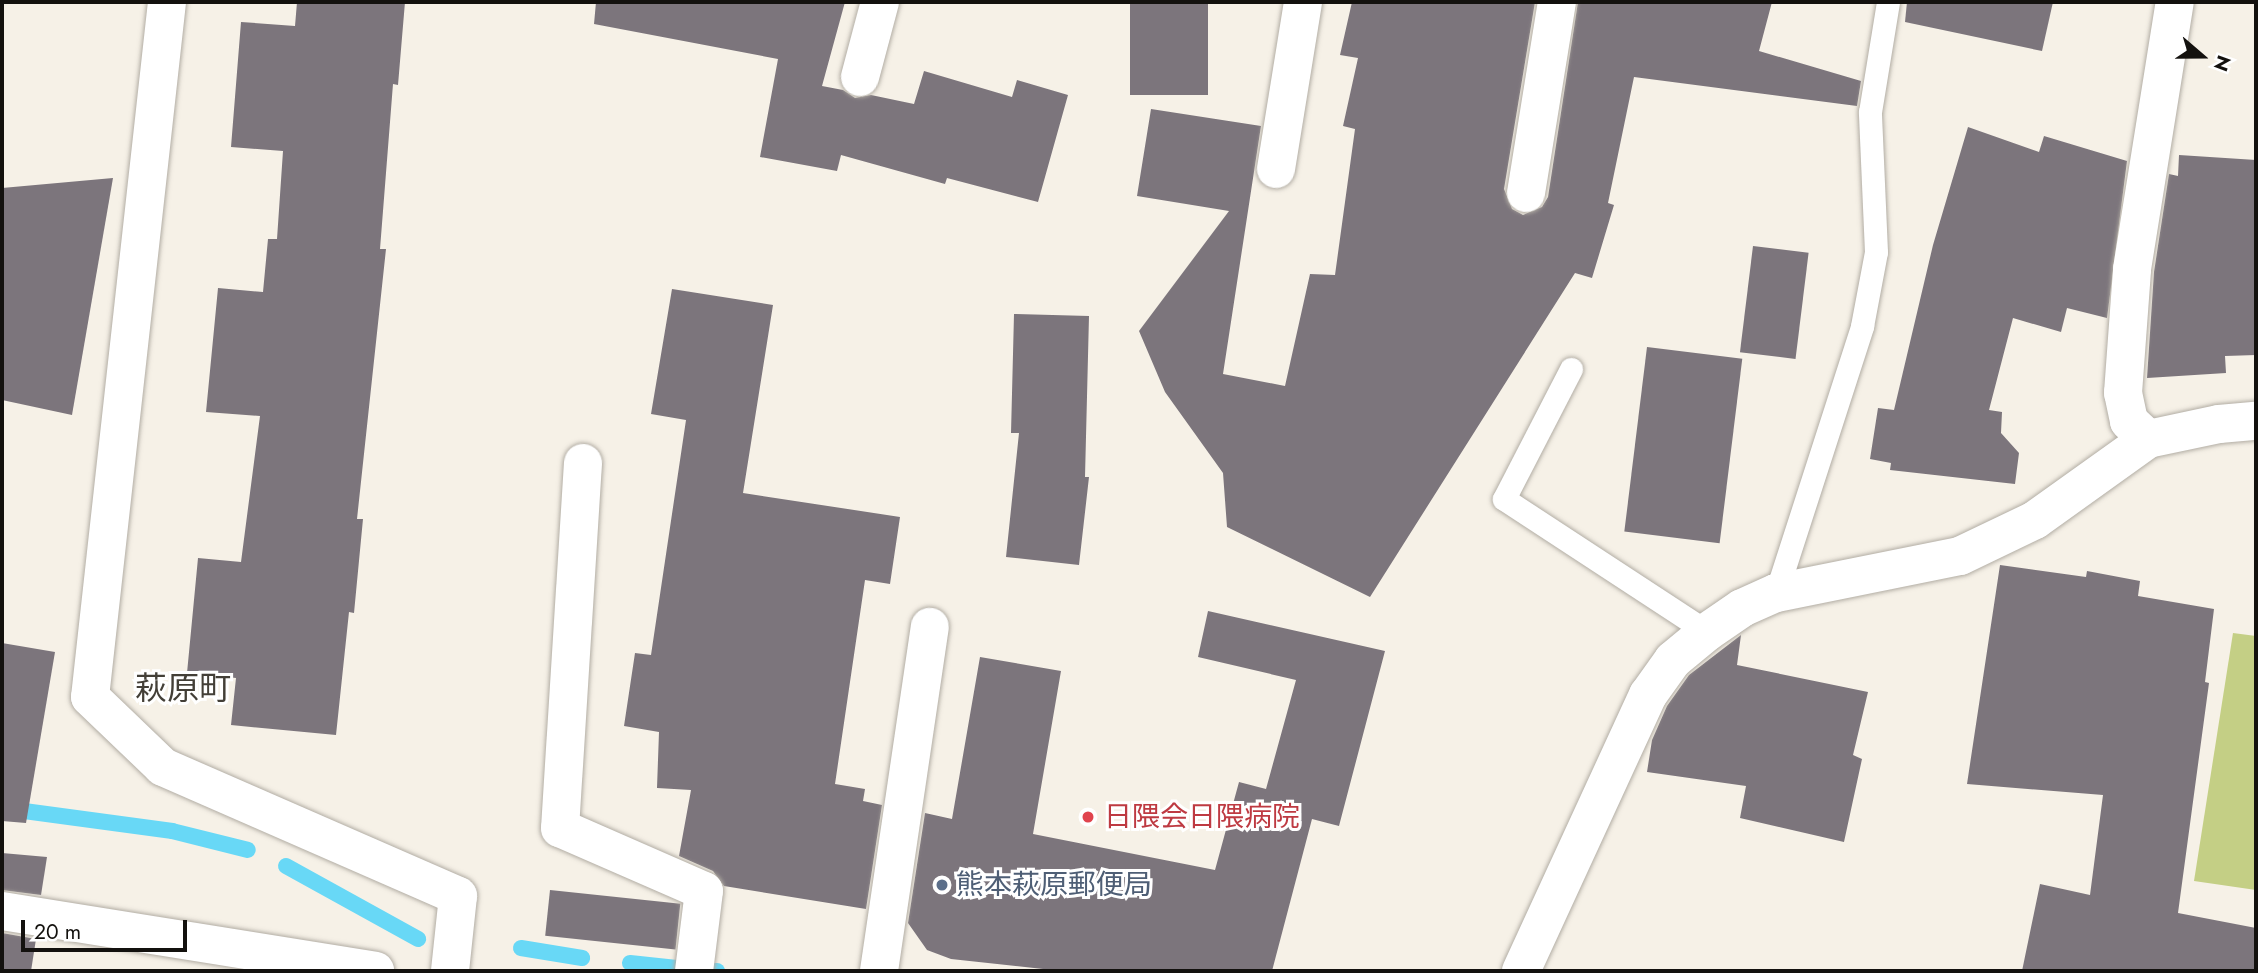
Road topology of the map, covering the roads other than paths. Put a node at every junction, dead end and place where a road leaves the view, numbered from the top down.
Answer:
1 (167, 2) edge
2 (880, 2) edge
3 (1303, 2) edge
4 (1557, 2) edge
5 (1888, 2) edge
6 (2175, 2) edge
7 (860, 77) dead end
8 (1276, 169) dead end
9 (1525, 193) dead end
10 (1571, 369) dead end
11 (2256, 421) edge
12 (2148, 439) junction
13 (583, 463) dead end
14 (1776, 593) junction
15 (930, 627) dead end
16 (1707, 632) junction
17 (2, 911) edge
18 (375, 971) edge
19 (450, 971) edge
20 (694, 971) edge
21 (879, 971) edge
22 (1521, 971) edge

1 - 19 street
2 - 7 street
3 - 8 street
4 - 9 street
5 - 14 lane
6 - 12 street
10 - 16 lane
11 - 12 street
12 - 14 street
13 - 20 street
14 - 16 street
15 - 21 street
16 - 22 street
17 - 18 street

